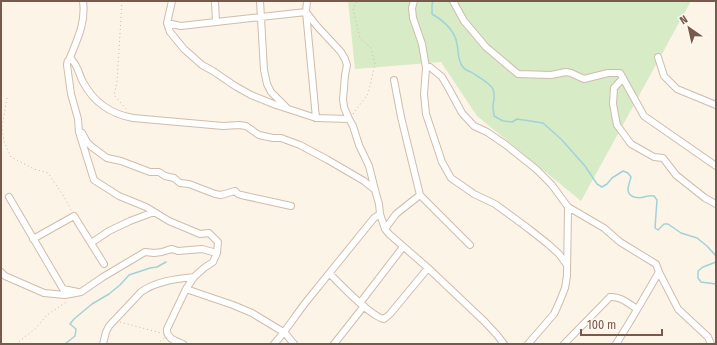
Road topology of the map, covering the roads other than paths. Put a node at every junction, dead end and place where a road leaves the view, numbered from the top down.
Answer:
1 (83, 1) edge
2 (172, 1) edge
3 (215, 1) edge
4 (260, 1) edge
5 (307, 1) edge
6 (414, 1) edge
7 (453, 1) edge
8 (306, 12) junction
9 (261, 17) junction
10 (216, 22) junction
11 (167, 23) junction
12 (658, 57) dead end
13 (69, 60) junction
14 (426, 68) junction
15 (623, 78) junction
16 (394, 80) dead end
17 (716, 105) edge
18 (289, 109) junction
19 (316, 118) junction
20 (349, 119) junction
21 (78, 124) junction
22 (716, 166) edge
23 (375, 190) junction
24 (420, 195) junction
25 (9, 197) dead end
26 (716, 204) edge
27 (291, 206) dead end
28 (568, 207) junction
29 (154, 212) junction
30 (380, 214) junction
31 (385, 229) junction
32 (34, 239) junction
33 (91, 244) junction
34 (470, 246) dead end
35 (403, 247) junction
36 (217, 253) junction
37 (104, 264) dead end
38 (567, 265) junction
39 (428, 268) junction
40 (1, 272) edge
41 (658, 272) junction
42 (330, 274) junction
43 (194, 277) junction
44 (186, 289) junction
45 (81, 292) junction
46 (362, 304) junction
47 (637, 309) junction
48 (284, 333) junction
49 (103, 344) edge
50 (183, 344) edge
51 (274, 344) edge
52 (294, 344) edge
53 (334, 344) edge
54 (504, 344) edge
55 (528, 344) edge
56 (564, 344) edge
57 (616, 344) edge
58 (711, 344) edge

1 - 13 street
2 - 11 street
3 - 10 street
4 - 9 street
5 - 8 street
6 - 14 street
7 - 15 street
8 - 9 street
8 - 19 street
8 - 20 street
9 - 10 street
9 - 18 street
10 - 11 street
11 - 18 street
12 - 17 street
13 - 21 street
13 - 23 street
14 - 28 street
14 - 38 street
15 - 22 street
15 - 26 street
16 - 24 street
18 - 19 street
19 - 20 street
20 - 23 street
21 - 27 street
21 - 29 street
23 - 30 street
24 - 31 street
24 - 34 street
25 - 32 street
28 - 38 street
28 - 41 street
29 - 33 street
29 - 36 street
30 - 31 street
30 - 42 street
31 - 35 street
32 - 33 street
32 - 45 street
33 - 37 street
35 - 39 street
35 - 46 street
36 - 43 street
36 - 45 street
38 - 55 street
39 - 46 street
39 - 54 street
40 - 45 street
41 - 47 street
41 - 58 street
42 - 46 street
42 - 48 street
43 - 44 street
43 - 49 street
44 - 48 street
44 - 50 street
46 - 53 street
47 - 56 street
47 - 57 street
48 - 51 street
48 - 52 street

